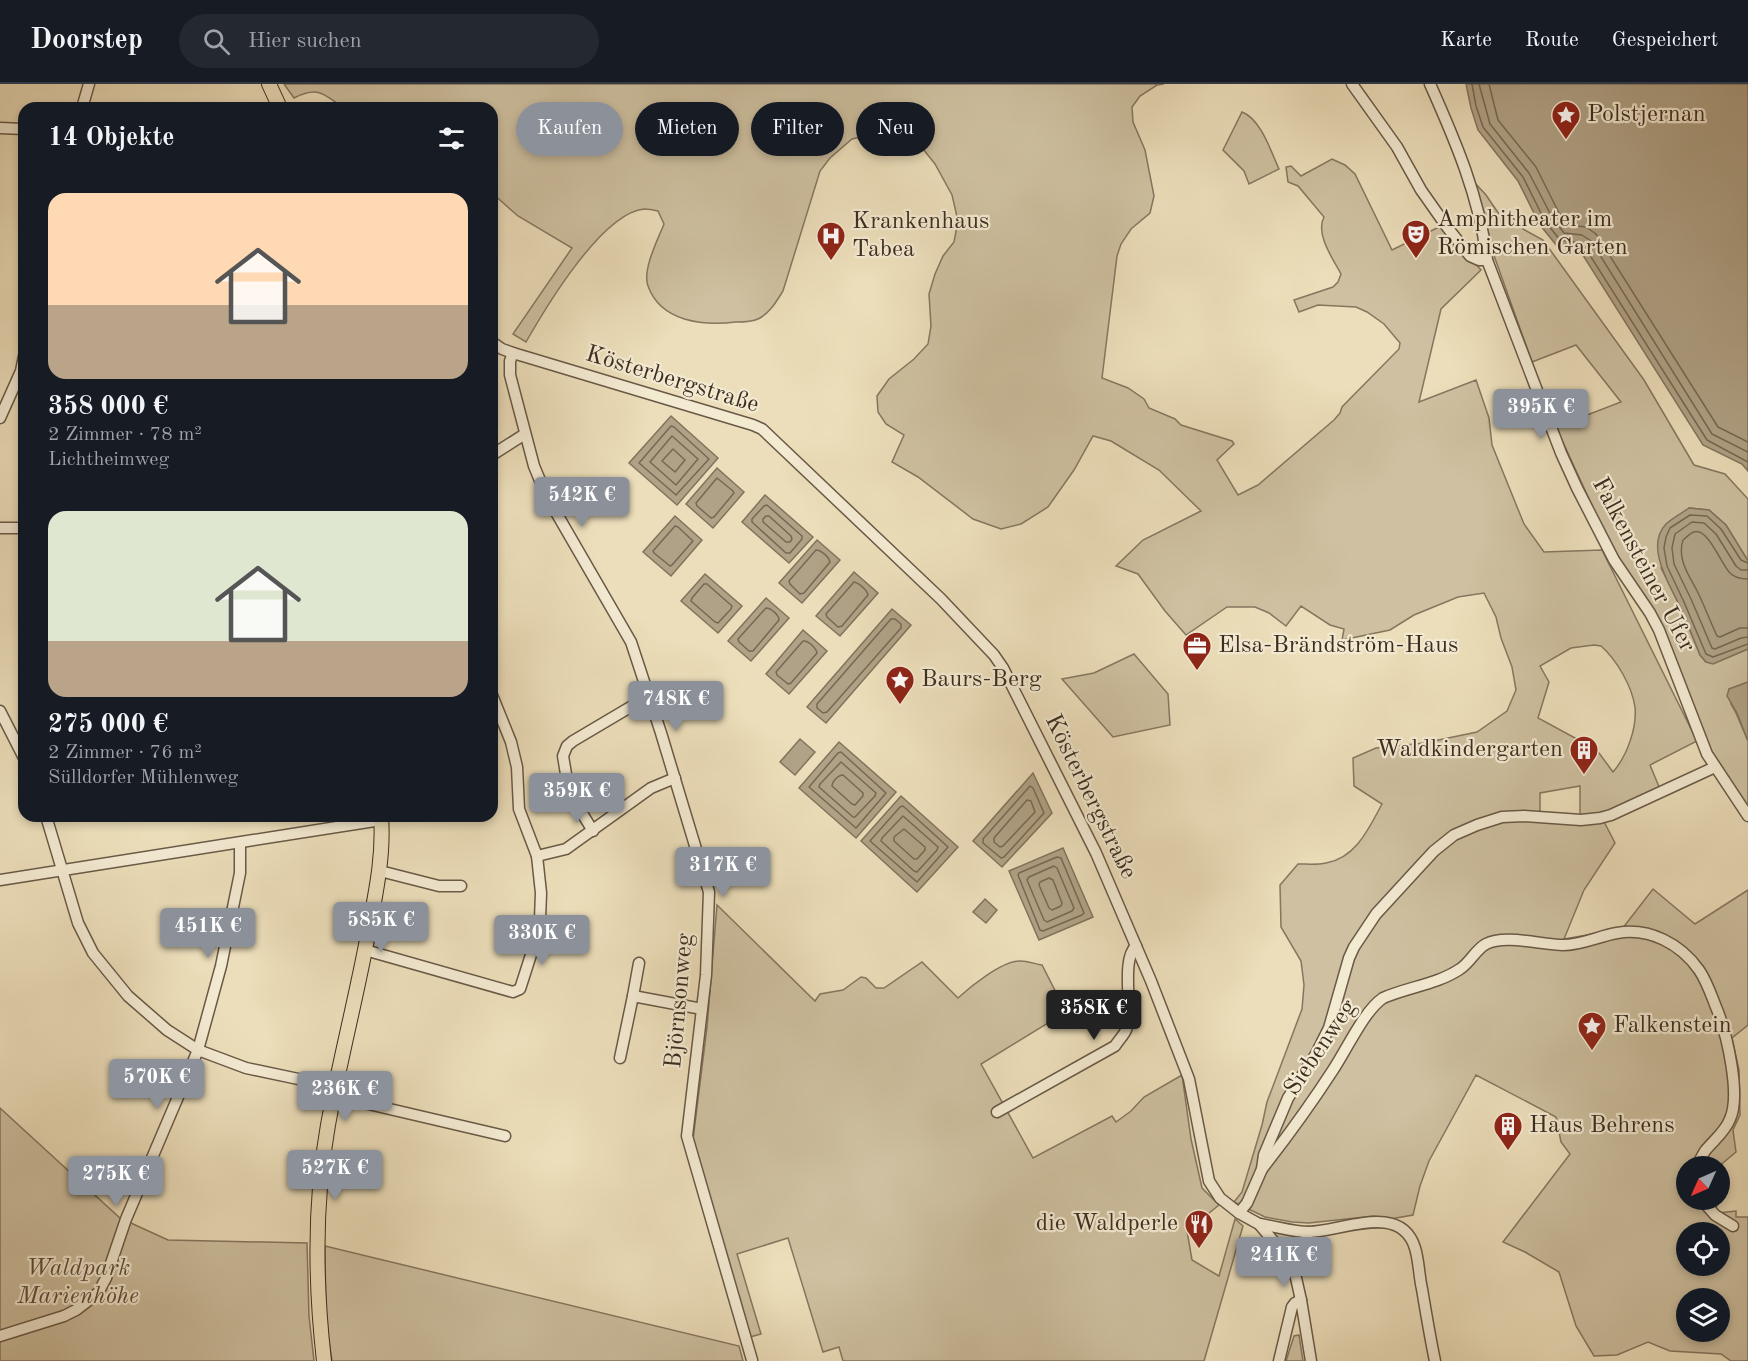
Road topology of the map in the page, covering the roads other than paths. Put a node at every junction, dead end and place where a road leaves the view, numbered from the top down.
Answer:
1 (89, 84) edge
2 (269, 84) edge
3 (1352, 84) edge
4 (1430, 84) edge
5 (84, 102) edge
6 (277, 102) edge
7 (0, 128) edge
8 (18, 129) edge
9 (1487, 260) junction
10 (498, 349) edge
11 (513, 353) junction
12 (18, 380) edge
13 (0, 418) edge
14 (525, 434) junction
15 (498, 451) edge
16 (0, 528) edge
17 (18, 528) edge
18 (649, 696) junction
19 (498, 710) edge
20 (0, 711) edge
21 (18, 746) edge
22 (1715, 766) junction
23 (675, 778) junction
24 (1748, 816) edge
25 (48, 822) edge
26 (358, 822) edge
27 (381, 822) edge
28 (593, 831) junction
29 (240, 843) junction
30 (537, 856) junction
31 (62, 869) junction
32 (380, 871) junction
33 (0, 880) edge
34 (461, 886) dead end
35 (1136, 946) junction
36 (365, 950) junction
37 (639, 963) dead end
38 (633, 996) junction
39 (702, 1010) junction
40 (198, 1050) junction
41 (620, 1058) dead end
42 (335, 1091) junction
43 (996, 1112) dead end
44 (505, 1136) dead end
45 (1702, 1156) edge
46 (1262, 1169) junction
47 (1711, 1210) edge
48 (1239, 1213) junction
49 (1259, 1224) junction
50 (1733, 1226) dead end
51 (1308, 1232) junction
52 (1294, 1269) junction
53 (1302, 1300) junction
54 (0, 1336) edge
55 (752, 1360) edge
56 (324, 1361) edge
57 (1279, 1361) edge
58 (1311, 1361) edge
59 (1436, 1361) edge

1 - 5 street
2 - 6 main road
3 - 9 street
4 - 9 street, Falkensteiner Ufer
7 - 8 street
9 - 22 street, Falkensteiner Ufer
10 - 11 street, Kösterbergstraße
11 - 14 street, Björnsonweg
11 - 35 street, Kösterbergstraße
12 - 13 street
14 - 15 street
14 - 18 street, Björnsonweg
16 - 17 street
18 - 23 street, Björnsonweg
18 - 28 street
19 - 30 street
20 - 21 street
22 - 24 street, Falkensteiner Ufer
22 - 46 street
23 - 28 street
23 - 39 street, Björnsonweg
25 - 31 street
26 - 29 street
27 - 32 main road
28 - 30 street
29 - 31 street
29 - 40 street
30 - 36 street
31 - 33 street
31 - 40 street
32 - 34 street
32 - 36 main road
35 - 43 street
35 - 48 street, Kösterbergstraße
36 - 42 main road
37 - 38 street
38 - 39 street
38 - 41 street
39 - 55 street, Björnsonweg
40 - 42 street
40 - 54 street
42 - 44 street
42 - 56 main road
45 - 46 street, Siebenweg
46 - 48 street
47 - 50 street
48 - 49 street, Kösterbergstraße
49 - 51 street
49 - 52 street, Kösterbergstraße
51 - 52 street
51 - 59 street
52 - 53 street
53 - 57 street
53 - 58 street

